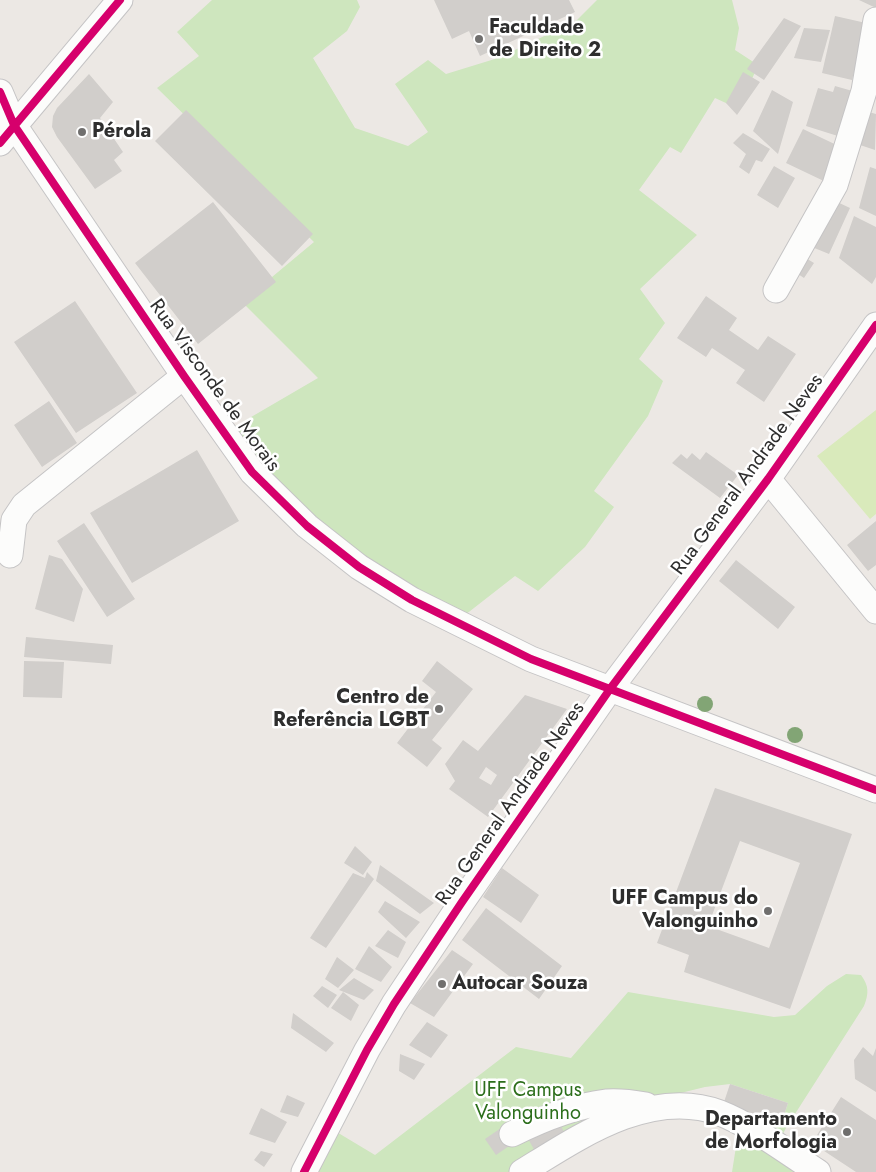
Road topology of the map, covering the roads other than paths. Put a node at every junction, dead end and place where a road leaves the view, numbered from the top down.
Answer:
1 (120, 0) edge
2 (876, 20) edge
3 (0, 92) edge
4 (7, 134) edge
5 (776, 290) dead end
6 (876, 325) edge
7 (184, 376) junction
8 (768, 479) junction
9 (10, 555) dead end
10 (876, 611) edge
11 (610, 689) junction
12 (876, 790) edge
13 (664, 1107) junction
14 (512, 1134) dead end
15 (304, 1172) edge
16 (522, 1172) edge
17 (818, 1172) edge

1 - 4 street
2 - 5 street
3 - 4 street, Rua Visconde de Morais
4 - 7 street, Rua Visconde de Morais
6 - 8 street, Rua General Andrade Neves
7 - 9 street
7 - 11 street, Rua Visconde de Morais
8 - 10 street
8 - 11 street, Rua General Andrade Neves
11 - 12 street, Rua Visconde de Morais
11 - 15 street, Rua General Andrade Neves
13 - 14 street
13 - 16 street
13 - 17 street

